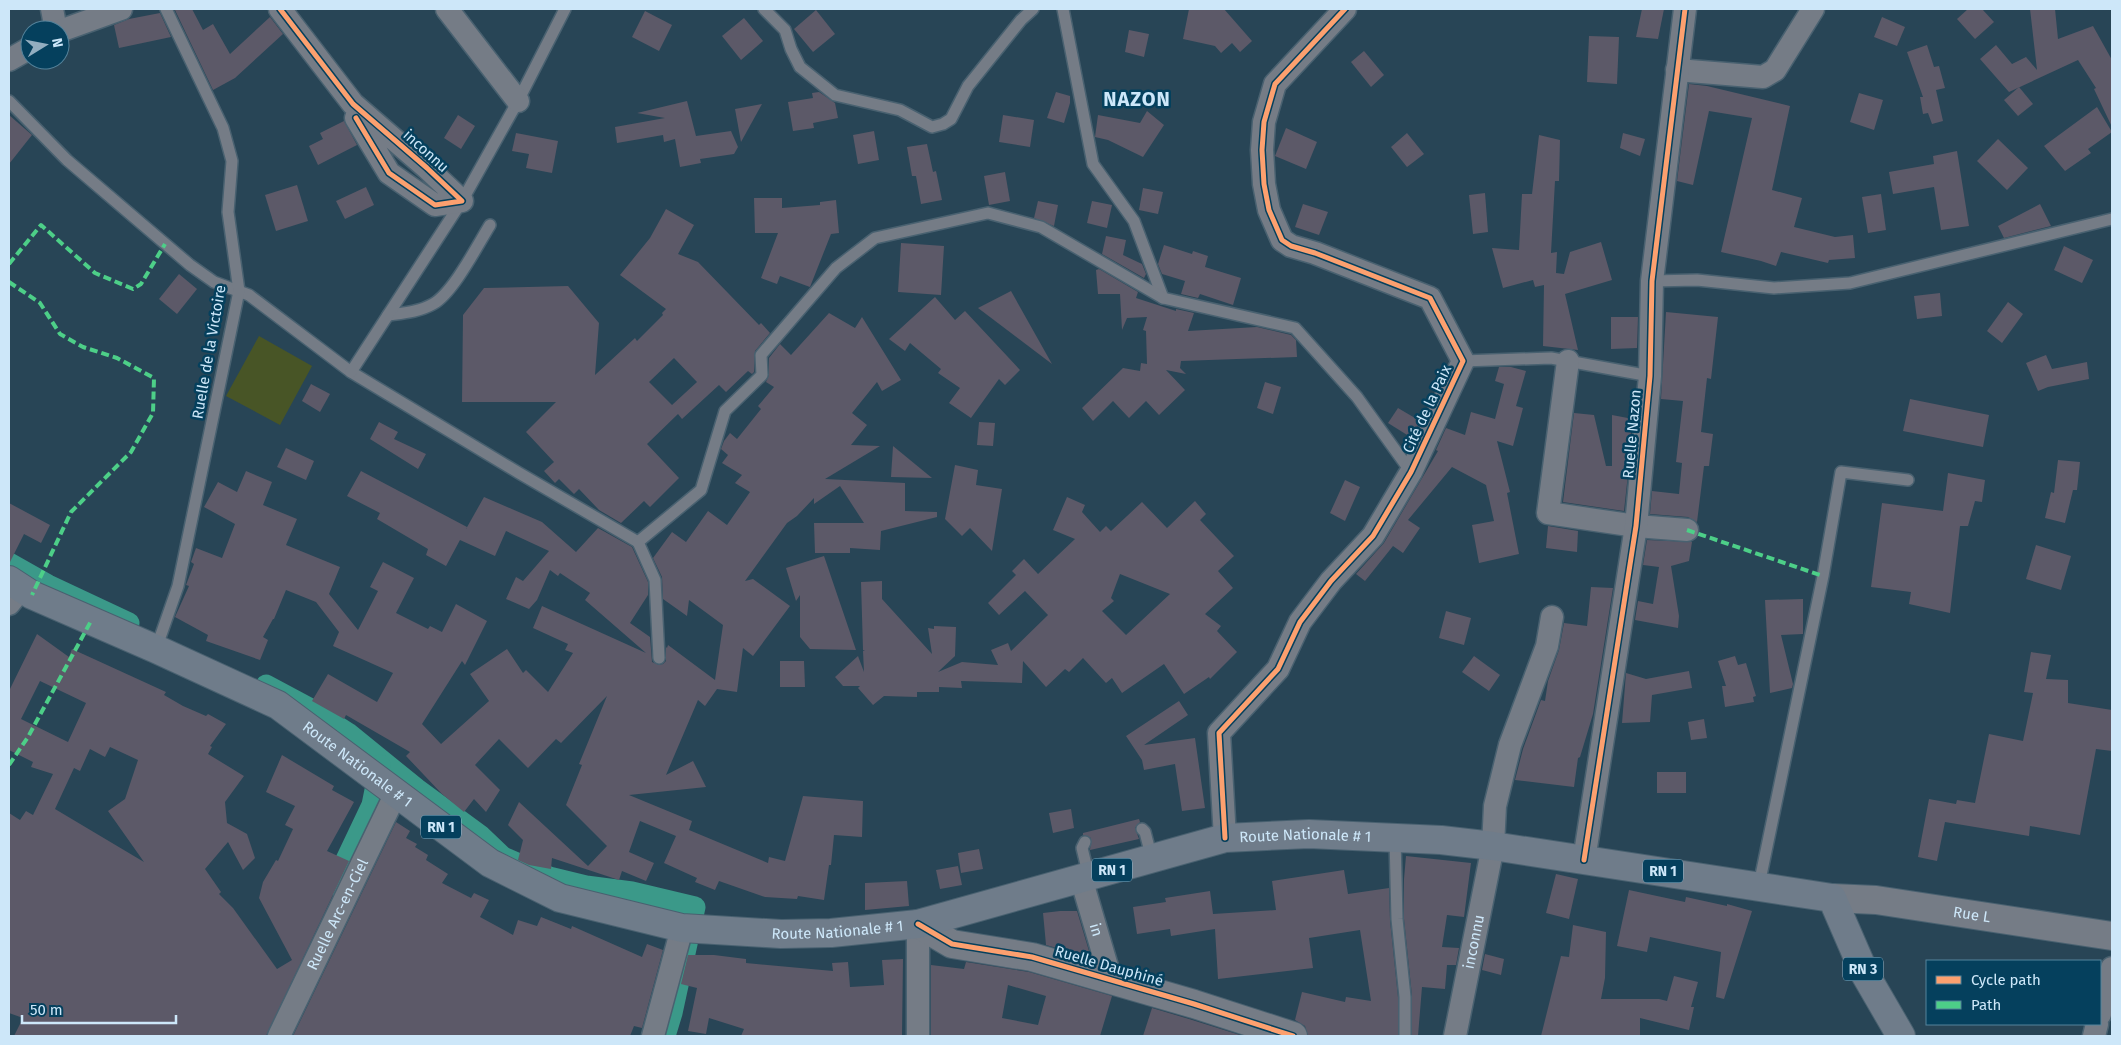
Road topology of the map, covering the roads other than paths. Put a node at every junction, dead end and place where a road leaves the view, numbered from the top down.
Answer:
1 (121, 9) edge
2 (166, 9) edge
3 (280, 9) edge
4 (448, 9) edge
5 (565, 9) edge
6 (764, 9) edge
7 (1033, 9) edge
8 (1063, 9) edge
9 (1345, 9) edge
10 (1685, 9) edge
11 (1813, 9) edge
12 (70, 27) edge
13 (20, 54) edge
14 (9, 60) edge
15 (1677, 70) junction
16 (9, 101) edge
17 (518, 101) junction
18 (356, 118) dead end
19 (462, 201) junction
20 (2112, 219) edge
21 (490, 225) dead end
22 (1652, 281) junction
23 (239, 291) junction
24 (1163, 298) junction
25 (388, 315) junction
26 (1463, 361) junction
27 (1568, 362) junction
28 (350, 372) junction
29 (1650, 376) junction
30 (1411, 472) junction
31 (1908, 480) dead end
32 (1636, 526) junction
33 (1688, 530) dead end
34 (638, 542) junction
35 (13, 591) edge
36 (1552, 617) dead end
37 (156, 649) junction
38 (659, 658) dead end
39 (396, 793) junction
40 (1142, 829) dead end
41 (1225, 838) junction
42 (1395, 838) junction
43 (1085, 842) dead end
44 (1493, 846) junction
45 (1152, 860) junction
46 (1584, 860) junction
47 (1085, 878) junction
48 (1759, 885) junction
49 (1832, 898) junction
50 (918, 924) junction
51 (682, 928) junction
52 (2112, 936) edge
53 (2112, 968) edge
54 (1111, 980) junction
55 (2101, 1010) edge
56 (279, 1036) edge
57 (653, 1036) edge
58 (918, 1036) edge
59 (1293, 1036) edge
60 (1405, 1036) edge
61 (1455, 1036) edge
62 (1901, 1036) edge

1 - 12 street
2 - 23 lane, Ruelle de la Victoire
3 - 19 street, inconnu
4 - 17 street
5 - 17 lane
6 - 7 lane
8 - 24 lane
9 - 26 street, Cité de la Paix
10 - 15 street, Ruelle Nazon
11 - 15 street
13 - 14 street
15 - 22 street, Ruelle Nazon
16 - 23 lane
17 - 19 lane
18 - 19 street
19 - 25 lane
20 - 22 lane
21 - 25 lane
22 - 29 street, Ruelle Nazon
23 - 28 lane
23 - 37 lane, Ruelle de la Victoire
24 - 30 lane
24 - 34 lane
25 - 28 lane
26 - 27 lane
26 - 30 street, Cité de la Paix
27 - 29 lane
27 - 32 street
28 - 34 lane
29 - 32 street, Ruelle Nazon
30 - 41 street, Cité de la Paix
31 - 48 lane
32 - 33 street
32 - 46 street, Ruelle Nazon
34 - 38 lane
35 - 37 main road, Route Nationale # 1 / RN 1
36 - 44 street, inconnu
37 - 39 main road, Route Nationale # 1 / RN 1
39 - 51 main road, Route Nationale # 1 / RN 1
39 - 56 street, Ruelle Arc-en-Ciel
40 - 45 lane
41 - 42 main road, Route Nationale # 1 / RN 1
41 - 45 main road, Route Nationale # 1 / RN 1
42 - 44 main road, Route Nationale # 1 / RN 1
42 - 60 lane
43 - 47 lane
44 - 46 main road, Route Nationale # 1 / RN 1
44 - 61 street, inconnu
45 - 47 main road, Route Nationale # 1 / RN 1
46 - 48 main road, Route Nationale # 1 / RN 1
47 - 50 main road, Route Nationale # 1 / RN 1
47 - 54 street, in
48 - 49 main road, Route Nationale # 1 / RN 1
49 - 52 street, Rue L
49 - 62 main road, RN 3
50 - 51 main road, Route Nationale # 1 / RN 1
50 - 54 street, Ruelle Dauphiné
50 - 58 street
51 - 57 street
53 - 55 street
54 - 59 street, Ruelle Dauphiné

